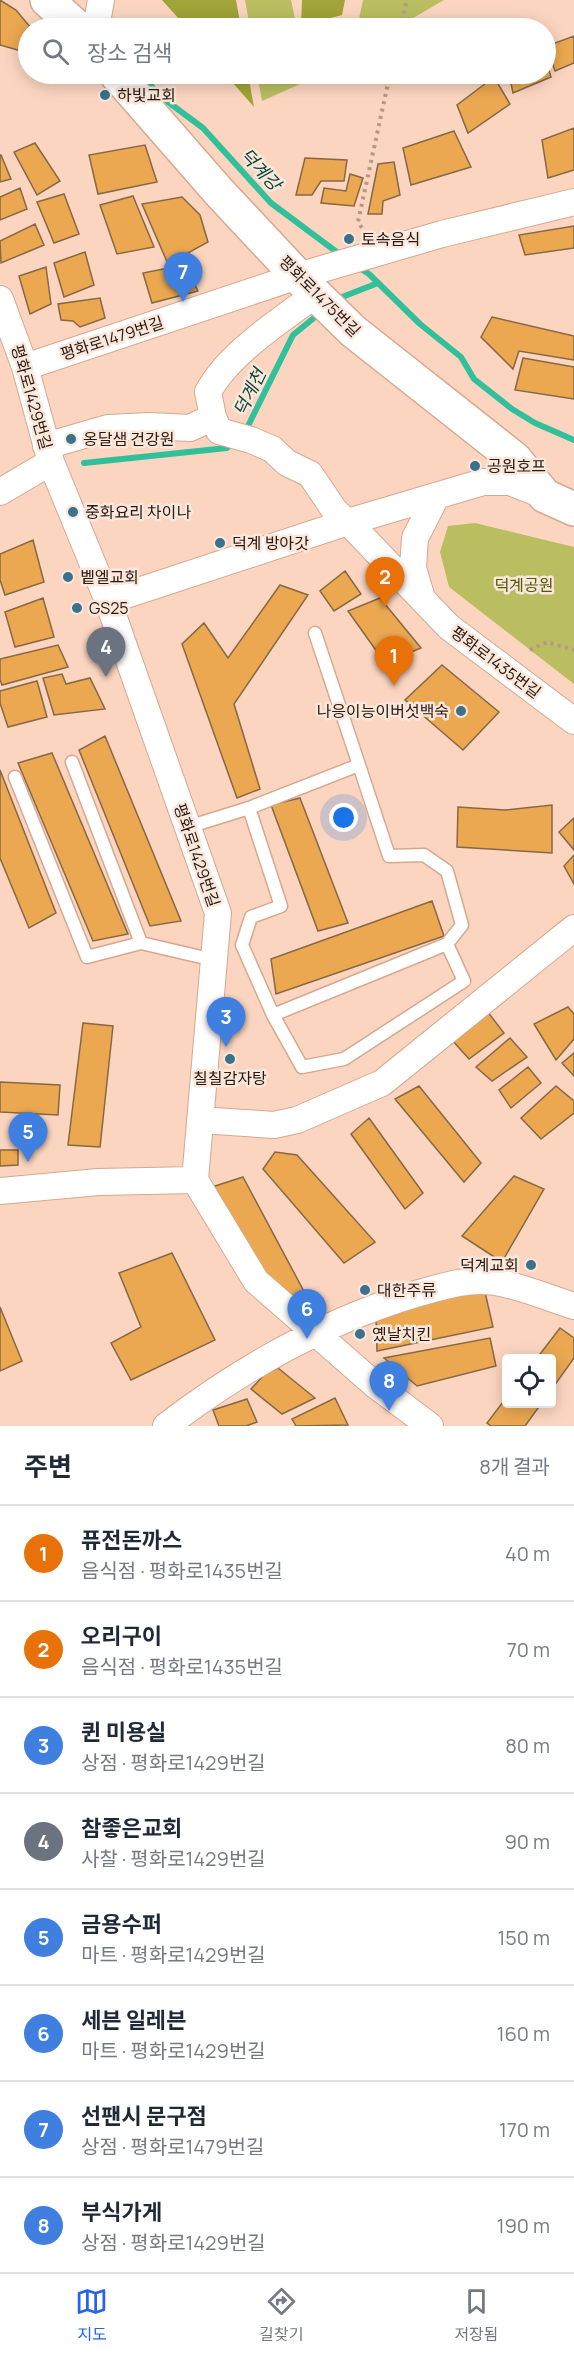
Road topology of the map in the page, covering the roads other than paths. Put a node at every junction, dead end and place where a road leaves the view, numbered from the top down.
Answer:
1 (47, 0) edge
2 (88, 18) edge
3 (125, 84) edge
4 (574, 202) edge
5 (318, 296) junction
6 (0, 299) edge
7 (25, 367) junction
8 (219, 425) junction
9 (48, 454) junction
10 (0, 492) edge
11 (545, 496) junction
12 (436, 497) junction
13 (574, 509) edge
14 (348, 522) junction
15 (422, 598) junction
16 (108, 601) junction
17 (315, 633) dead end
18 (574, 721) edge
19 (72, 762) dead end
20 (359, 765) junction
21 (15, 777) dead end
22 (249, 808) junction
23 (188, 827) junction
24 (574, 928) edge
25 (141, 943) junction
26 (447, 944) junction
27 (214, 960) junction
28 (273, 1015) junction
29 (200, 1120) junction
30 (195, 1180) junction
31 (0, 1191) edge
32 (574, 1306) edge
33 (317, 1333) junction
34 (416, 1423) edge
35 (166, 1426) edge

1 - 2 street
3 - 5 street, 평화로1475번길
4 - 5 street, 평화로1479번길
5 - 7 street, 평화로1479번길
5 - 8 street
5 - 11 street, 평화로1475번길
6 - 7 street, 평화로1429번길
7 - 9 street, 평화로1429번길
8 - 9 street
8 - 14 street, 평화로1435번길
9 - 10 street, 평화로1429번길
9 - 16 street, 평화로1429번길
11 - 12 street, 평화로1475번길
11 - 13 street, 평화로1475번길
12 - 14 street, 평화로1475번길
12 - 15 street, 평화로1435번길
14 - 15 street, 평화로1435번길
14 - 16 street
15 - 18 street, 평화로1435번길
16 - 23 street, 평화로1429번길
17 - 20 lane
19 - 25 lane
20 - 22 lane
20 - 26 lane
21 - 25 lane
22 - 23 lane
22 - 28 lane
23 - 27 street, 평화로1429번길
24 - 29 street
25 - 27 lane
26 - 28 lane
26 - 28 lane
27 - 29 street, 평화로1429번길
29 - 30 street, 평화로1429번길
30 - 31 street
30 - 33 street
32 - 33 street
33 - 34 street
33 - 35 street

